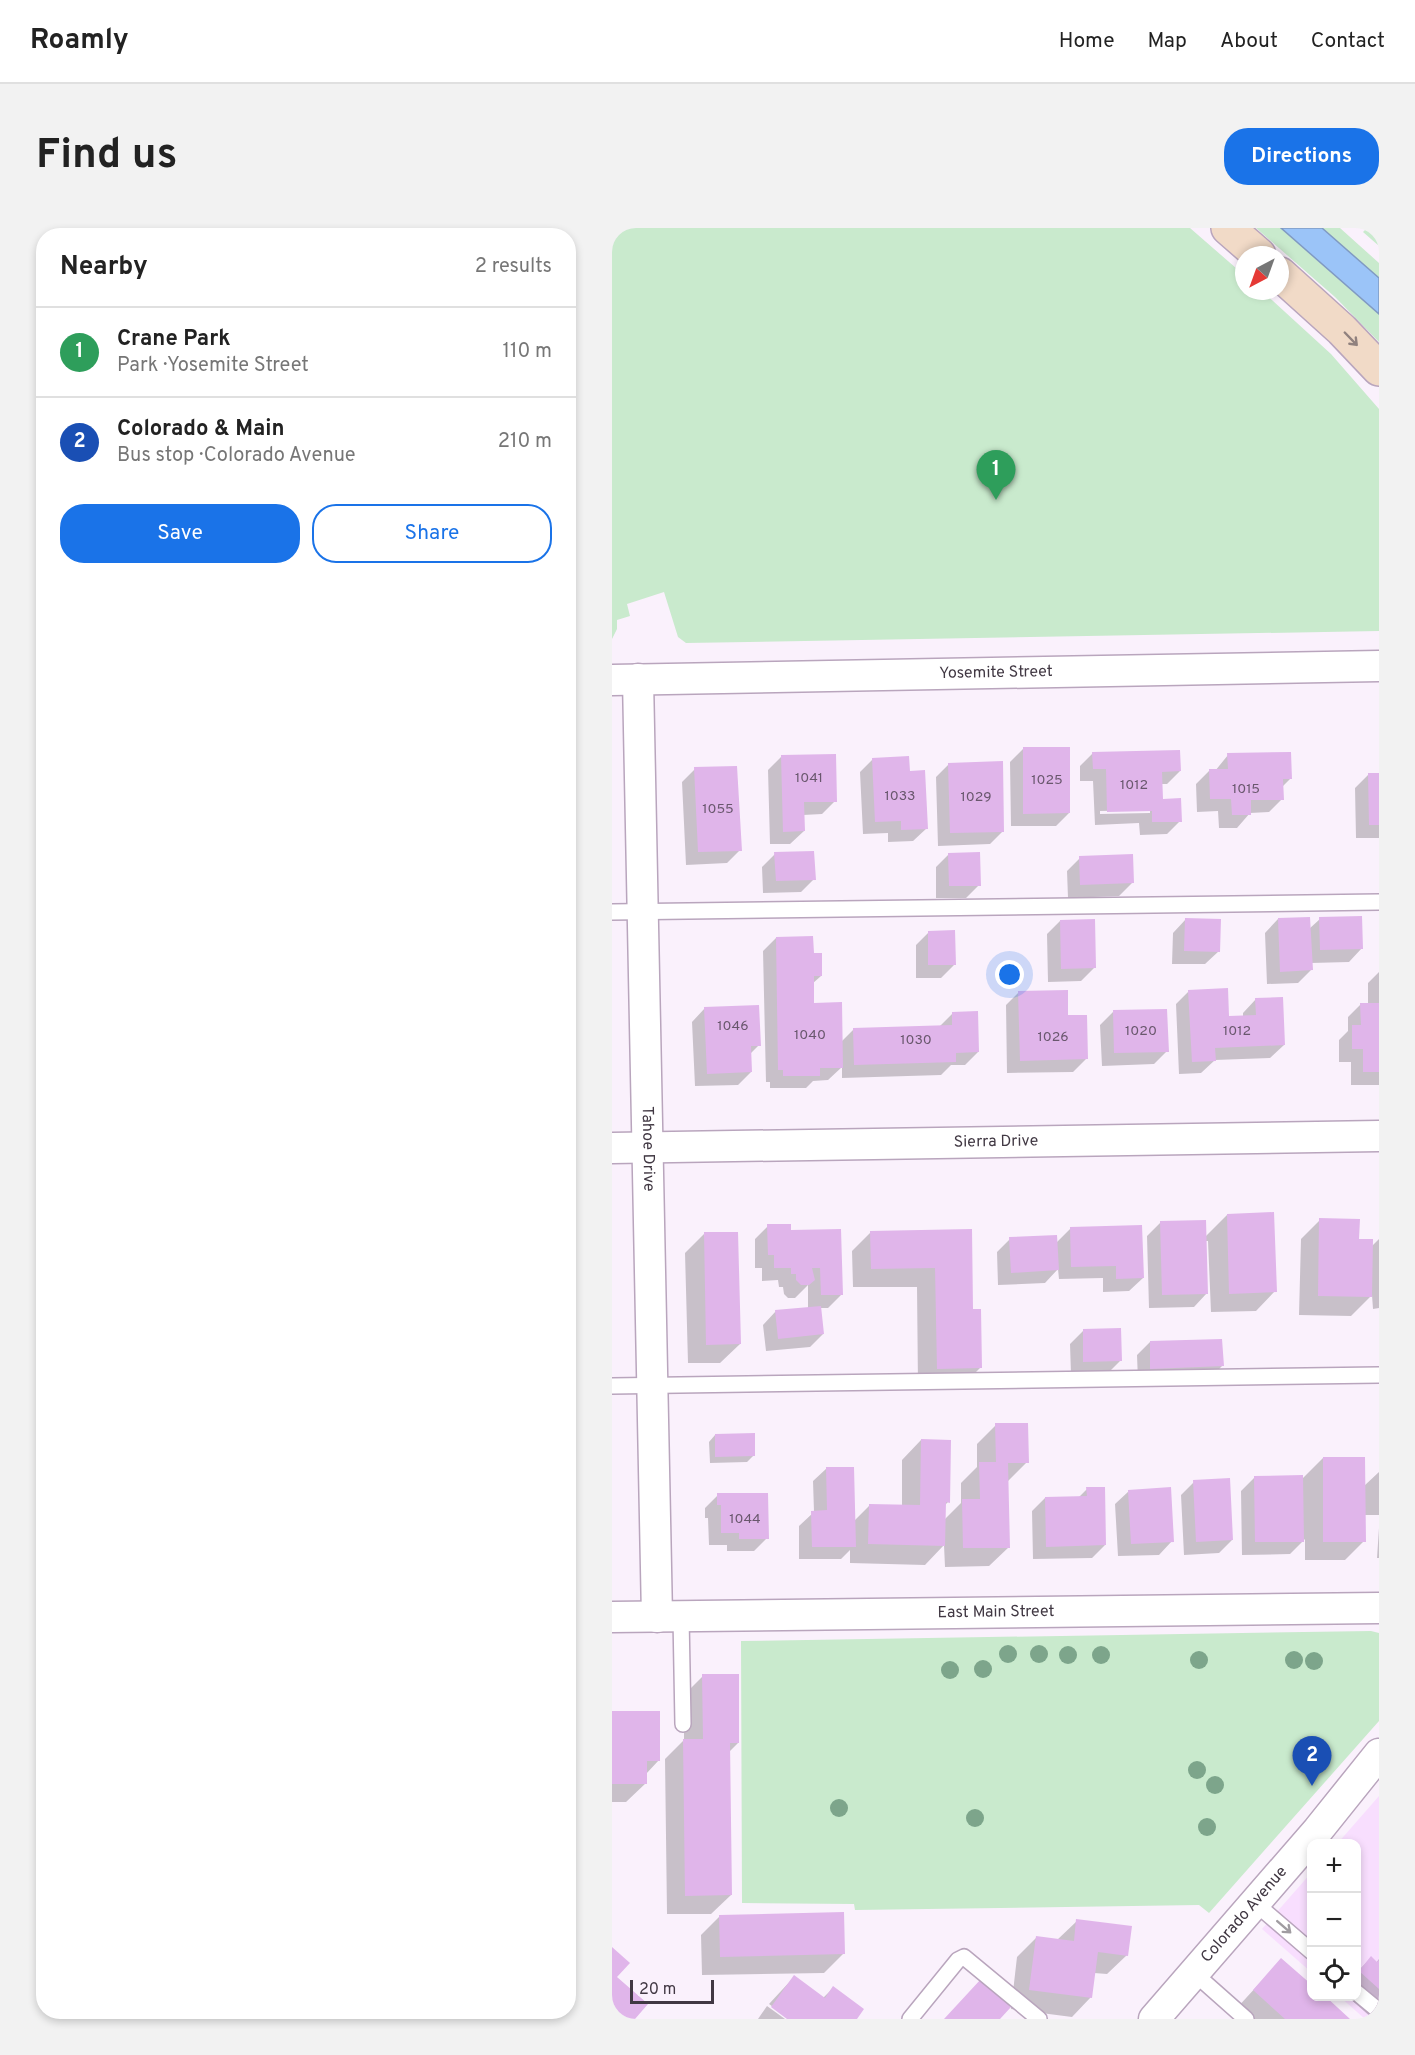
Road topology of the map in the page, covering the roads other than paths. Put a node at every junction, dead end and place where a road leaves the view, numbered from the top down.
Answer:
1 (1228, 228) edge
2 (1248, 246) edge
3 (1289, 282) edge
4 (1379, 369) edge
5 (1379, 666) edge
6 (625, 679) edge
7 (1379, 902) edge
8 (612, 912) edge
9 (642, 912) junction
10 (1379, 1136) edge
11 (647, 1147) junction
12 (612, 1148) edge
13 (1379, 1375) edge
14 (652, 1385) junction
15 (612, 1386) edge
16 (1373, 1609) edge
17 (612, 1617) edge
18 (669, 1617) junction
19 (683, 1724) dead end
20 (1377, 1760) edge
21 (1255, 1903) junction
22 (1307, 1948) edge
23 (1194, 1972) junction
24 (1361, 1996) edge
25 (1379, 2011) edge
26 (1166, 2015) edge
27 (910, 2019) edge
28 (1039, 2019) edge
29 (1246, 2019) edge

1 - 2 main road
3 -> 4 main road
5 - 6 street, Yosemite Street
6 - 9 street, Tahoe Drive
7 - 9 lane
8 - 9 lane
9 - 11 street, Tahoe Drive
10 - 11 street, Sierra Drive
11 - 12 street, Sierra Drive
11 - 14 street, Tahoe Drive
13 - 14 lane
14 - 15 lane
14 - 18 street, Tahoe Drive
16 - 18 street, East Main Street
17 - 18 street, East Main Street
18 - 19 lane
20 - 21 street, Colorado Avenue
21 -> 22 lane
21 - 23 street, Colorado Avenue
23 - 26 street, Colorado Avenue
23 - 29 lane
24 - 25 lane
27 - 28 lane

